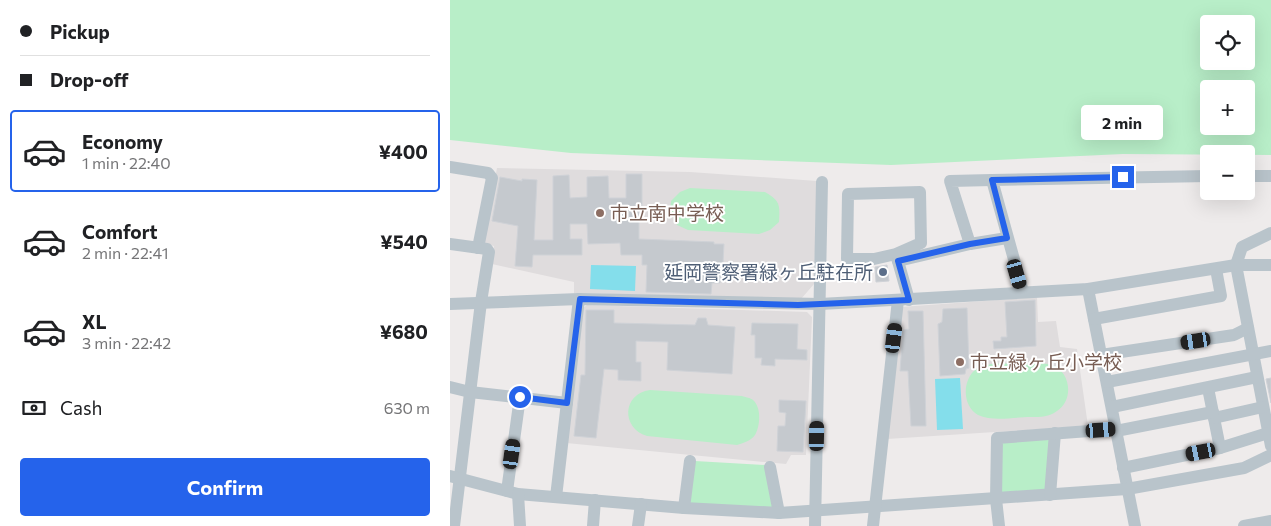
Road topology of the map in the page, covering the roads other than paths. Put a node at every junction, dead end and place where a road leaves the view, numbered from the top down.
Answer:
1 (450, 167) edge
2 (1200, 176) edge
3 (1255, 176) edge
4 (1271, 176) edge
5 (992, 180) junction
6 (822, 182) dead end
7 (1271, 233) edge
8 (1007, 238) junction
9 (450, 244) edge
10 (970, 244) junction
11 (478, 248) junction
12 (897, 257) junction
13 (1236, 265) junction
14 (1271, 265) edge
15 (1216, 269) junction
16 (1088, 289) junction
17 (1022, 292) junction
18 (580, 299) junction
19 (904, 300) junction
20 (481, 302) junction
21 (450, 304) edge
22 (820, 304) junction
23 (1094, 319) junction
24 (1248, 328) junction
25 (1271, 351) edge
26 (1253, 354) junction
27 (1101, 355) junction
28 (1257, 377) junction
29 (1107, 382) junction
30 (450, 387) edge
31 (1208, 388) junction
32 (470, 392) junction
33 (520, 397) junction
34 (567, 403) junction
35 (1112, 407) junction
36 (1263, 407) junction
37 (1213, 415) junction
38 (1116, 430) junction
39 (1055, 433) junction
40 (1268, 433) junction
41 (1271, 446) edge
42 (1220, 448) junction
43 (1271, 455) edge
44 (690, 461) dead end
45 (770, 467) dead end
46 (1123, 468) junction
47 (455, 477) edge
48 (1127, 489) junction
49 (512, 492) junction
50 (1050, 495) junction
51 (556, 497) junction
52 (996, 499) junction
53 (596, 500) junction
54 (641, 504) junction
55 (875, 506) junction
56 (684, 508) junction
57 (816, 510) junction
58 (779, 513) junction
59 (1271, 521) edge
60 (454, 526) edge
61 (520, 526) edge
62 (593, 526) edge
63 (638, 526) edge
64 (815, 526) edge
65 (873, 526) edge
66 (999, 526) edge
67 (1135, 526) edge
68 (1244, 526) edge

1 - 11 street
2 - 5 street
3 - 4 street
5 - 8 street
5 - 10 street
6 - 22 street
7 - 13 street
8 - 10 street
8 - 17 street
9 - 11 street
10 - 12 street
11 - 20 street
12 - 12 street
12 - 19 street
13 - 14 street
13 - 15 street
13 - 24 street
15 - 16 street
15 - 23 street
16 - 17 street
16 - 23 street
17 - 19 street
18 - 20 street
18 - 22 street
18 - 34 street
19 - 22 street
19 - 55 street
20 - 21 street
20 - 32 street
22 - 57 street
23 - 27 street
24 - 26 street
24 - 27 street
25 - 26 street
26 - 28 street
26 - 29 street
27 - 29 street
28 - 31 street
28 - 36 street
29 - 35 street
30 - 32 street
31 - 35 street
31 - 37 street
32 - 33 street
32 - 47 street
33 - 34 street
33 - 49 street
34 - 51 street
35 - 38 street
36 - 37 street
36 - 40 street
37 - 38 street
37 - 42 street
38 - 39 street
38 - 46 street
39 - 50 street
39 - 52 street
40 - 41 street
40 - 42 street
42 - 46 street
43 - 48 street
44 - 56 street
45 - 58 street
46 - 48 street
47 - 49 street
47 - 60 street
48 - 50 street
48 - 67 street
49 - 51 street
49 - 61 street
50 - 52 street
51 - 53 street
52 - 55 street
52 - 66 street
53 - 54 street
53 - 62 street
54 - 56 street
54 - 63 street
55 - 57 street
55 - 65 street
56 - 58 street
57 - 58 street
57 - 64 street
59 - 68 street

